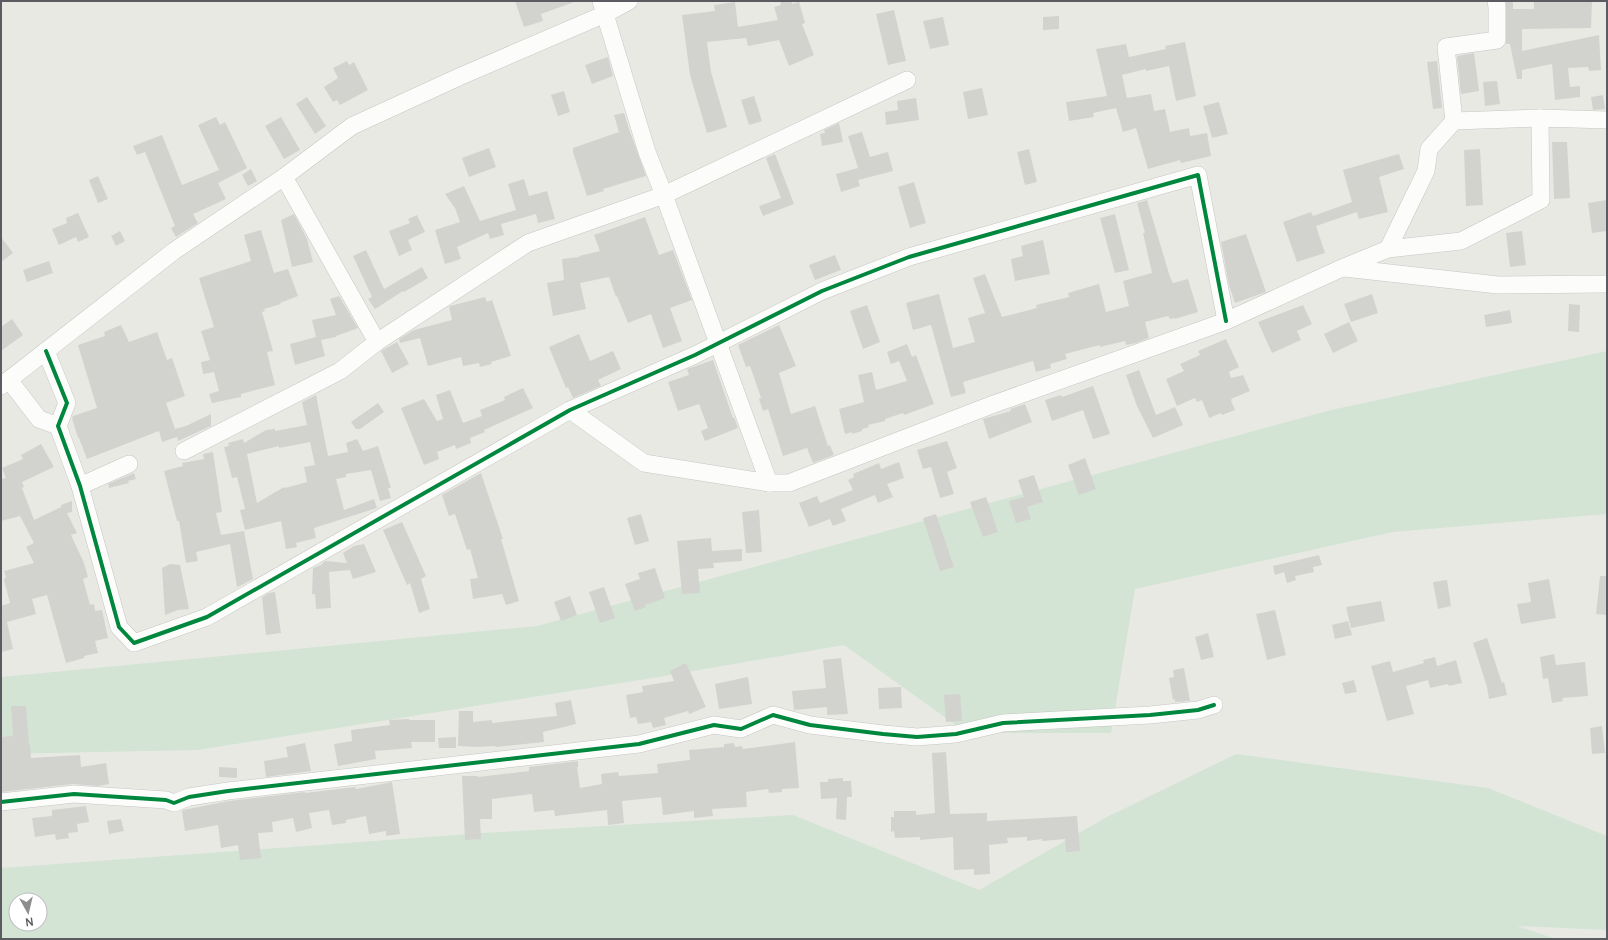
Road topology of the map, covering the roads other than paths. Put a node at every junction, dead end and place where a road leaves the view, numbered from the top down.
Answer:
1 (628, 1) edge
2 (1496, 1) edge
3 (603, 8) edge
4 (907, 80) dead end
5 (1540, 118) junction
6 (1607, 120) edge
7 (1454, 121) junction
8 (284, 177) junction
9 (664, 195) junction
10 (1388, 249) junction
11 (1342, 268) junction
12 (1607, 284) edge
13 (1226, 321) junction
14 (377, 342) junction
15 (718, 344) junction
16 (46, 351) junction
17 (5, 383) edge
18 (570, 410) junction
19 (58, 426) junction
20 (184, 451) dead end
21 (129, 464) dead end
22 (769, 483) junction
23 (80, 486) junction
24 (1214, 705) dead end
25 (1, 802) edge

1 - 3 street
2 - 7 street
3 - 8 street
3 - 9 street
4 - 9 street
5 - 6 street
5 - 7 street
5 - 10 street
7 - 10 street
8 - 14 street
8 - 16 street
9 - 14 street
9 - 15 street
10 - 11 street
11 - 12 street
11 - 13 street
13 - 15 street
13 - 22 street
14 - 20 street
15 - 18 street
15 - 22 street
16 - 17 street
16 - 19 street
17 - 19 street
18 - 22 street
18 - 23 street
19 - 23 street
21 - 23 street
24 - 25 street

